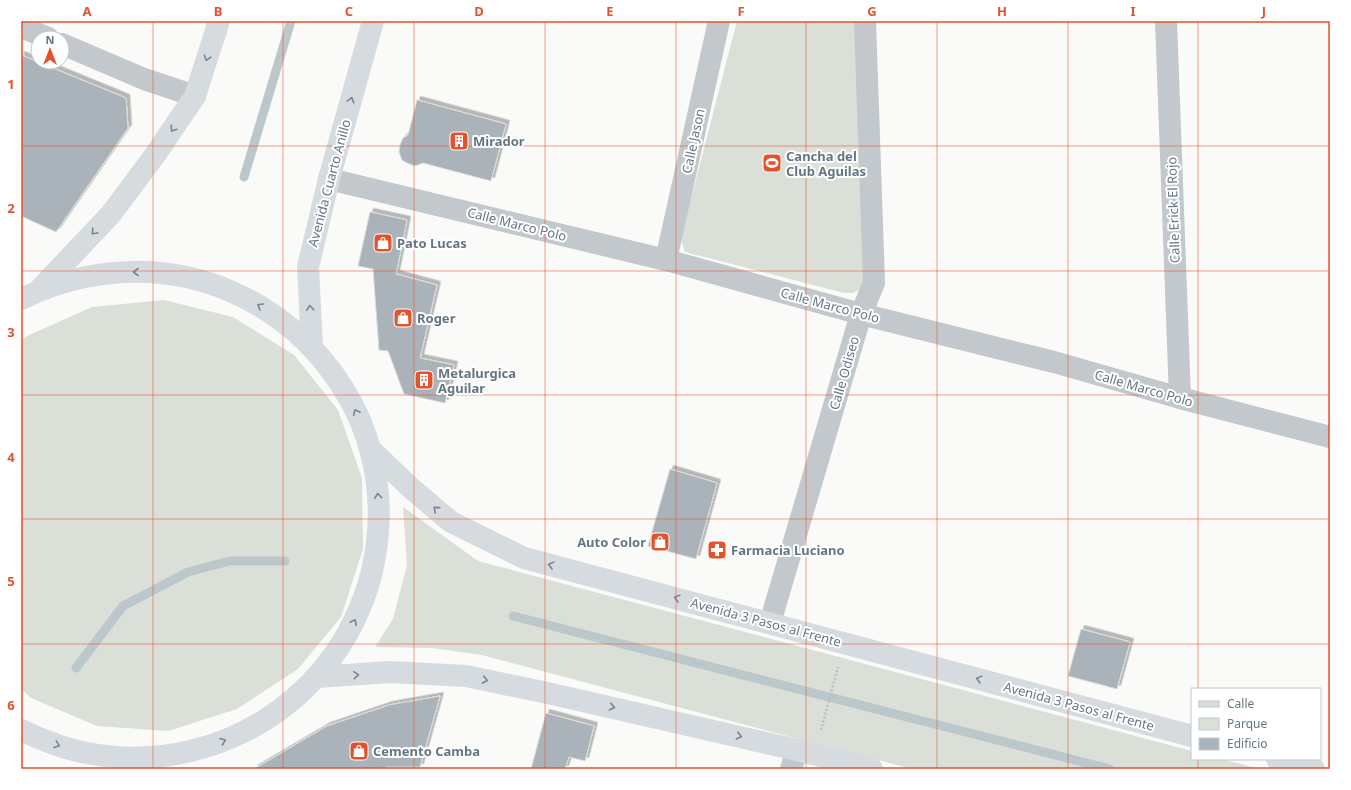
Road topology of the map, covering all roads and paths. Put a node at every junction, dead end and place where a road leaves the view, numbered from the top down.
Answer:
1 (219, 21) edge
2 (373, 21) edge
3 (719, 21) edge
4 (865, 21) edge
5 (1166, 21) edge
6 (70, 47) edge
7 (195, 96) junction
8 (329, 179) junction
9 (666, 260) junction
10 (29, 295) edge
11 (861, 314) junction
12 (312, 347) junction
13 (1180, 398) junction
14 (1330, 437) edge
15 (370, 449) junction
16 (770, 623) junction
17 (837, 671) dead end
18 (317, 677) junction
19 (823, 724) dead end
20 (21, 730) edge
21 (1191, 736) edge
22 (186, 752) junction
23 (794, 759) edge
24 (1281, 760) edge
25 (172, 769) edge
26 (872, 769) edge
27 (1314, 769) edge

1 -> 7 main road
8 -> 2 main road, Avenida Cuarto Anillo
3 - 9 street, Calle Jason
4 - 11 street, Calle Odiseo
5 - 13 street, Calle Erick El Rojo
6 - 7 street
7 -> 10 main road
8 - 9 street, Calle Marco Polo
12 -> 8 main road, Avenida Cuarto Anillo
9 - 11 street, Calle Marco Polo
12 -> 10 main road
11 - 13 street, Calle Marco Polo
11 - 16 street, Calle Odiseo
15 -> 12 main road
13 - 14 street, Calle Marco Polo
16 -> 15 main road, Avenida 3 Pasos al Frente
18 -> 15 main road
21 -> 16 main road, Avenida 3 Pasos al Frente
17 - 19 path
22 -> 18 main road
18 -> 23 main road
20 -> 22 main road
22 - 25 main road
23 - 26 main road
24 - 27 main road

